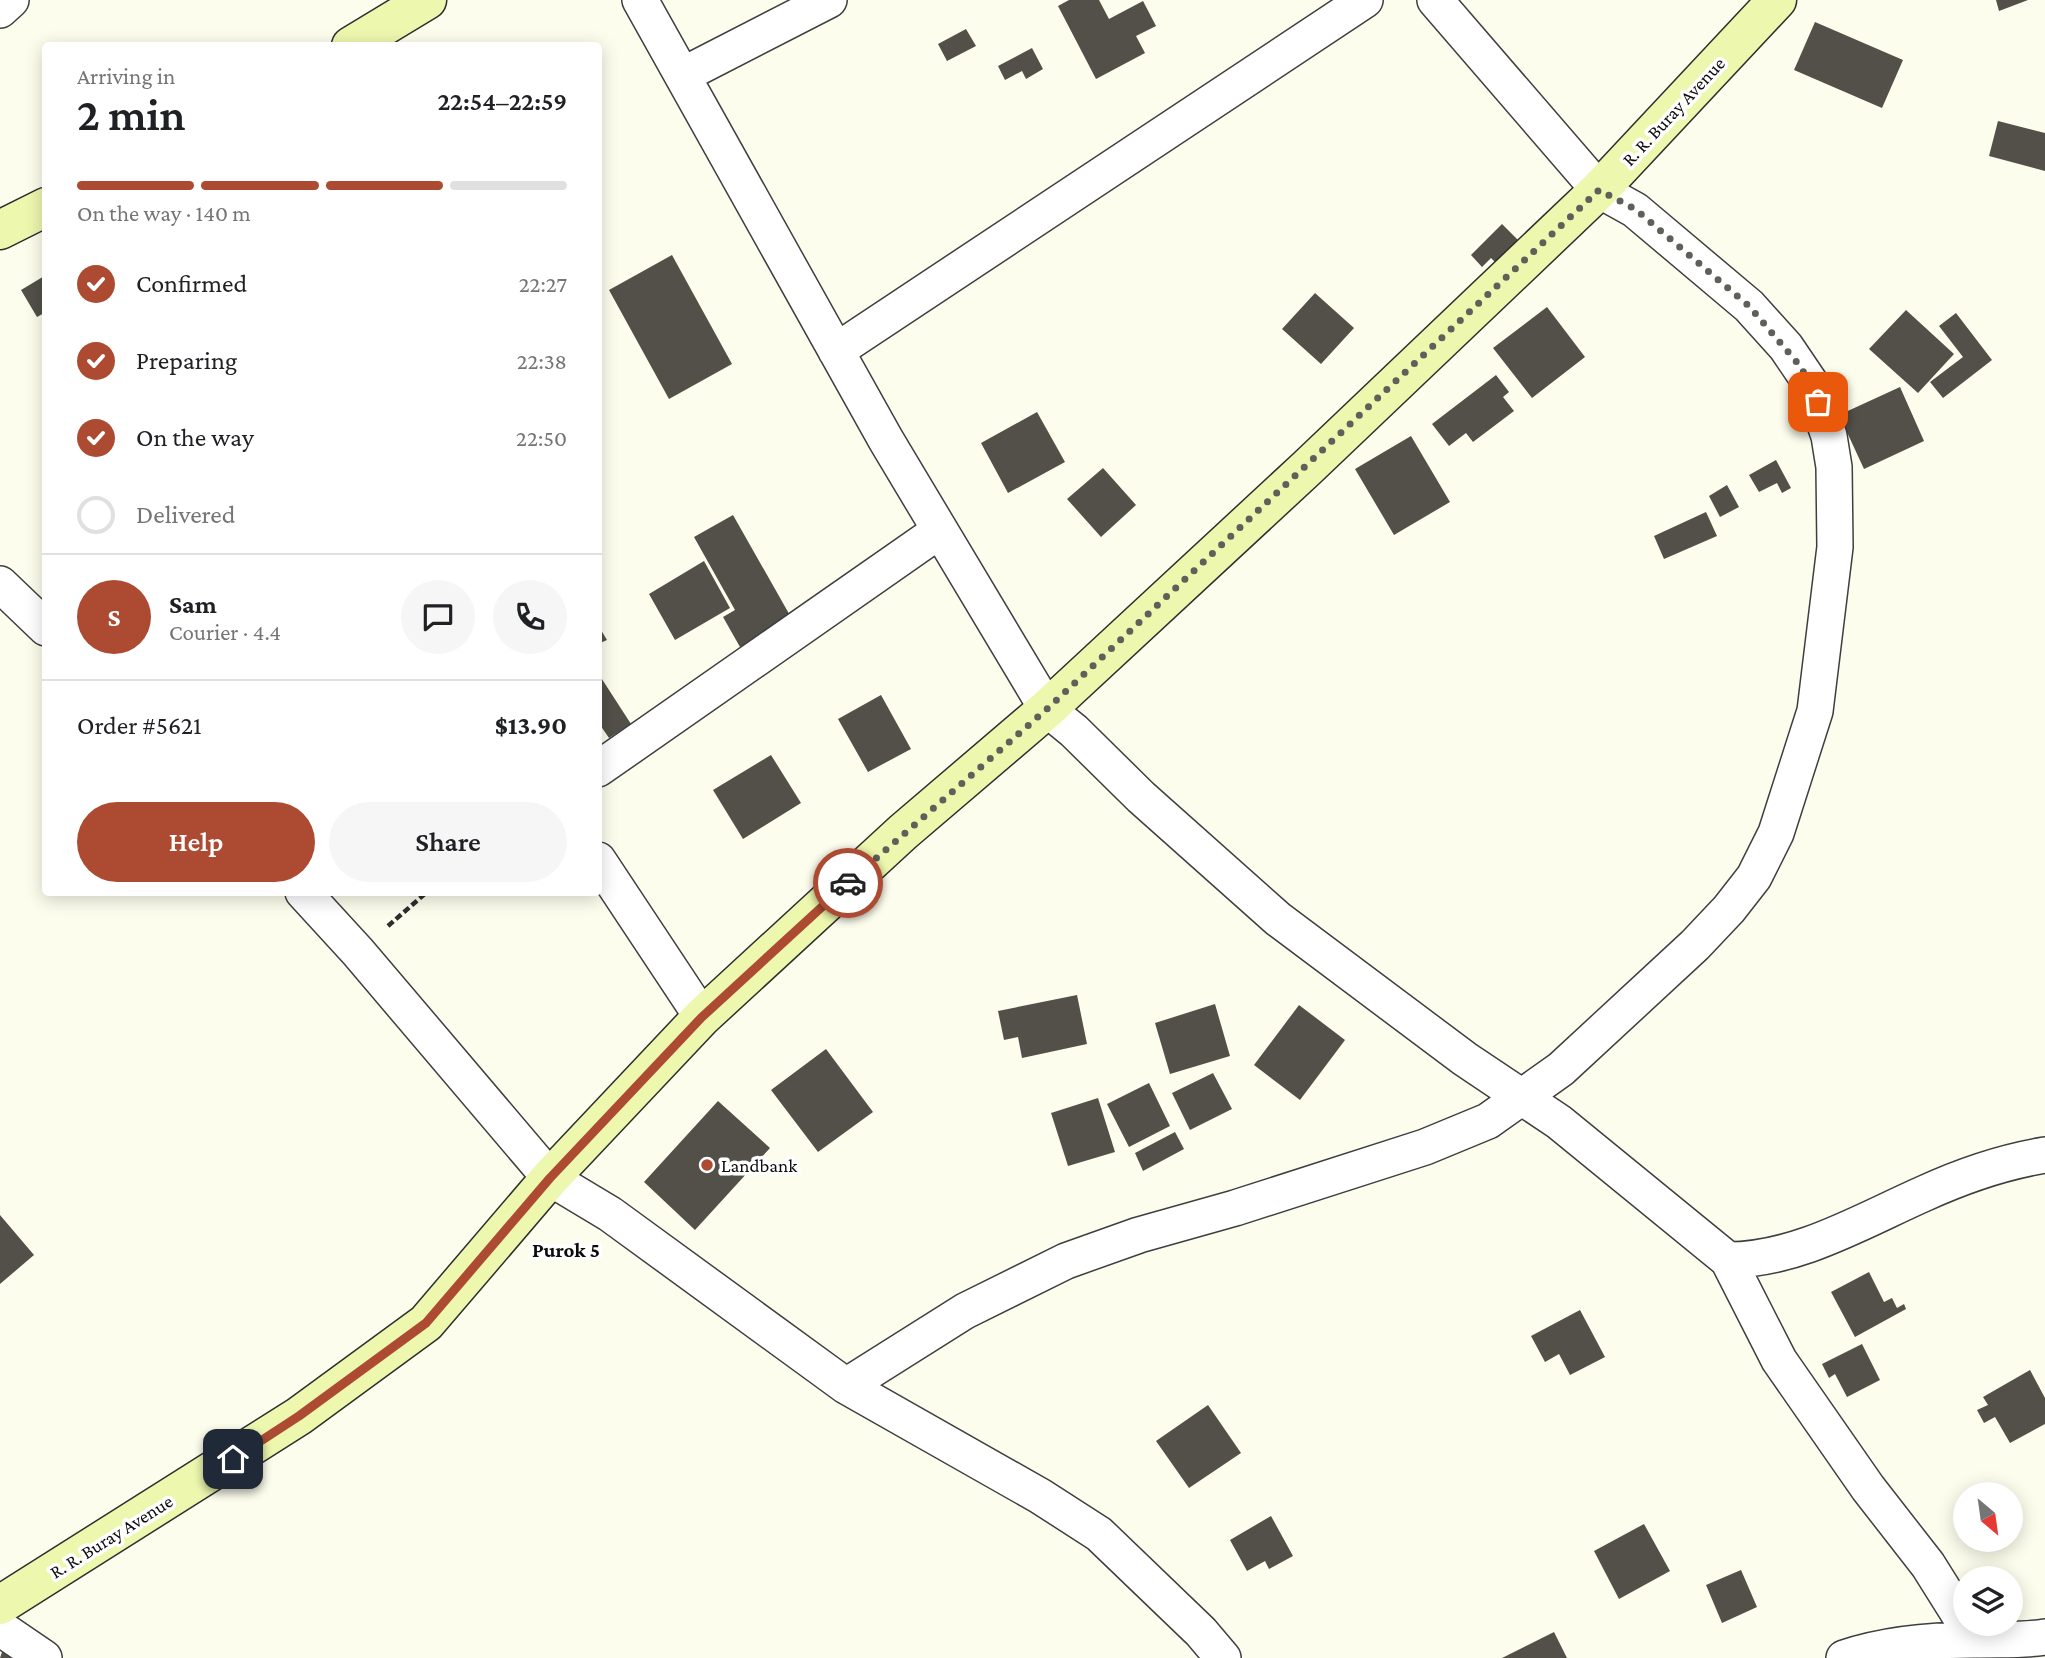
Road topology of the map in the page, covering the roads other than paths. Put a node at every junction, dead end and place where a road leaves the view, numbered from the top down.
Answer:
1 (11, 0) edge
2 (427, 0) edge
3 (640, 0) edge
4 (829, 0) edge
5 (1364, 0) edge
6 (1435, 0) edge
7 (1777, 0) edge
8 (0, 10) edge
9 (358, 42) edge
10 (682, 75) junction
11 (1599, 190) junction
12 (42, 209) edge
13 (0, 230) edge
14 (836, 351) junction
15 (939, 531) junction
16 (0, 584) edge
17 (42, 624) edge
18 (1047, 709) junction
19 (602, 766) edge
20 (602, 866) edge
21 (307, 896) edge
22 (702, 1017) junction
23 (1523, 1099) junction
24 (2045, 1155) edge
25 (550, 1178) junction
26 (1727, 1260) junction
27 (846, 1386) junction
28 (1953, 1604) edge
29 (0, 1605) edge
30 (0, 1628) edge
31 (1953, 1632) edge
32 (1994, 1636) edge
33 (2029, 1646) edge
34 (44, 1658) edge
35 (1223, 1658) edge
36 (1844, 1658) edge

1 - 8 street
2 - 9 street
3 - 10 street
4 - 10 street
5 - 14 street
6 - 11 street
7 - 11 street, R. R. Buray Avenue
10 - 14 street
11 - 18 street, R. R. Buray Avenue
11 - 23 street
12 - 13 street
14 - 15 street
15 - 18 street
15 - 19 street
16 - 17 street
18 - 22 street, R. R. Buray Avenue
18 - 23 street
20 - 22 street
21 - 25 street
22 - 25 street, R. R. Buray Avenue
23 - 26 street
23 - 27 street
24 - 26 street
25 - 27 street
25 - 29 street, R. R. Buray Avenue
26 - 28 street
27 - 35 street
30 - 34 street
31 - 36 street
32 - 33 street

